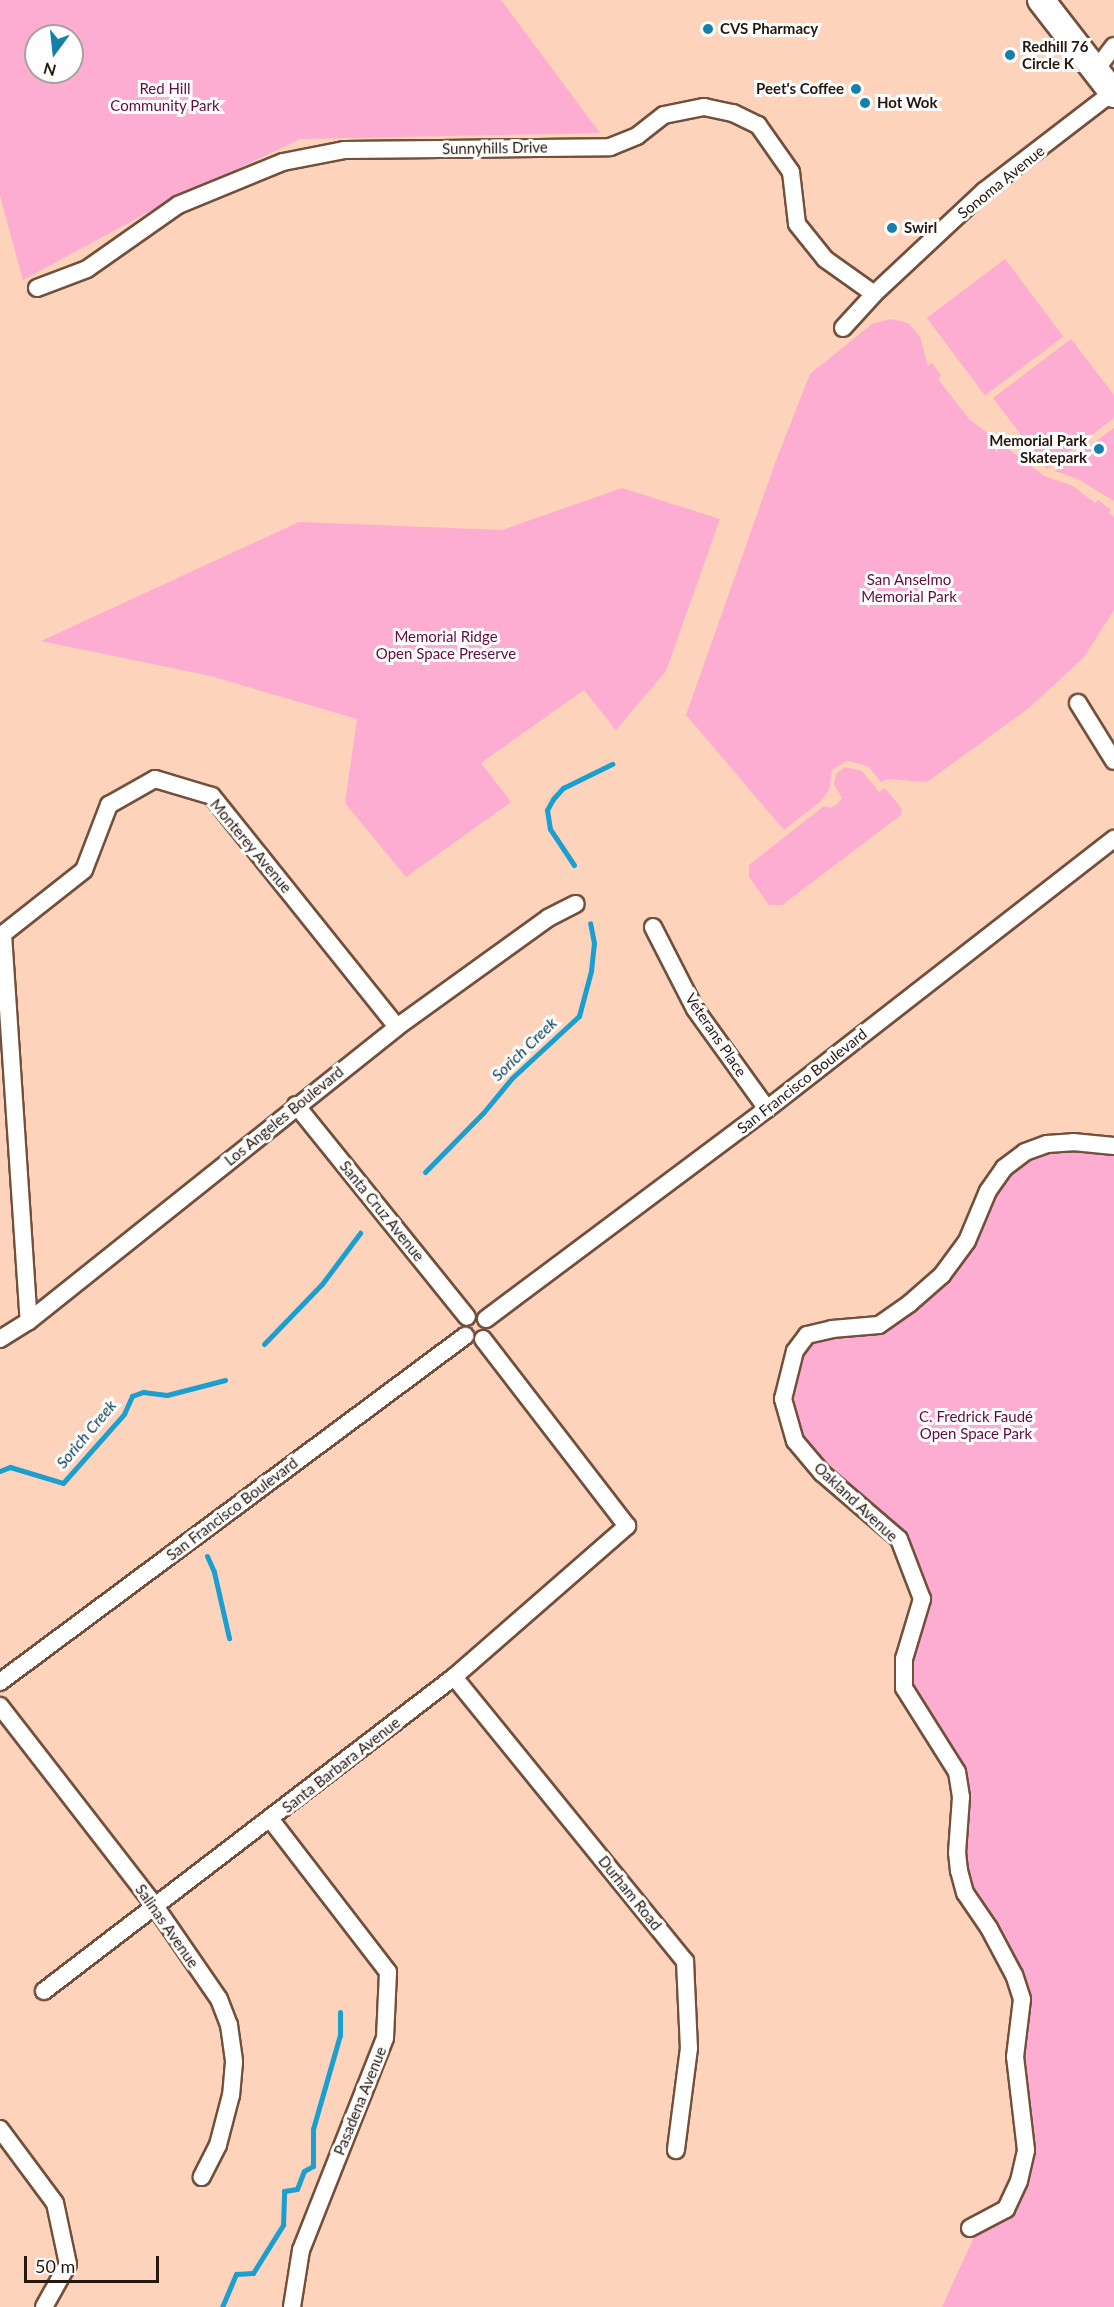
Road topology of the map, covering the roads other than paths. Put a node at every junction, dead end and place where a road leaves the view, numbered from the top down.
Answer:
1 (1041, 0) edge
2 (1114, 46) edge
3 (1095, 70) junction
4 (1113, 93) edge
5 (37, 288) dead end
6 (874, 294) junction
7 (843, 328) dead end
8 (1078, 703) dead end
9 (1114, 761) edge
10 (1114, 839) edge
11 (576, 904) dead end
12 (653, 927) dead end
13 (1, 934) edge
14 (397, 1027) junction
15 (296, 1105) junction
16 (767, 1109) junction
17 (1114, 1146) edge
18 (467, 1317) junction
19 (486, 1320) junction
20 (29, 1321) junction
21 (465, 1336) junction
22 (0, 1339) edge
23 (483, 1339) junction
24 (454, 1677) junction
25 (0, 1682) edge
26 (0, 1706) edge
27 (271, 1820) junction
28 (155, 1906) junction
29 (44, 1991) dead end
30 (0, 2129) edge
31 (676, 2150) dead end
32 (202, 2177) dead end
33 (970, 2228) dead end
34 (44, 2307) edge
35 (292, 2307) edge

1 - 3 main road
2 - 3 street
3 - 4 main road
4 - 6 street, Sonoma Avenue
5 - 6 street, Sunnyhills Drive
6 - 7 street, Sonoma Avenue
8 - 9 street
10 - 16 street, San Francisco Boulevard
11 - 14 street, Los Angeles Boulevard
12 - 16 street, Veterans Place
13 - 14 street, Monterey Avenue
13 - 20 street, Monterey Avenue
14 - 15 street, Los Angeles Boulevard
15 - 18 street, Santa Cruz Avenue
15 - 20 street, Los Angeles Boulevard
16 - 19 street, San Francisco Boulevard
17 - 33 street, Oakland Avenue
18 - 19 street
18 - 21 street
19 - 23 street
20 - 22 street, Los Angeles Boulevard
21 - 23 street
21 - 25 street, San Francisco Boulevard
23 - 24 street, Santa Barbara Avenue
24 - 27 street, Santa Barbara Avenue
24 - 31 street, Durham Road
26 - 28 street, Salinas Avenue
27 - 28 street, Santa Barbara Avenue
27 - 35 street, Pasadena Avenue
28 - 29 street, Santa Barbara Avenue
28 - 32 street, Salinas Avenue
30 - 34 street

